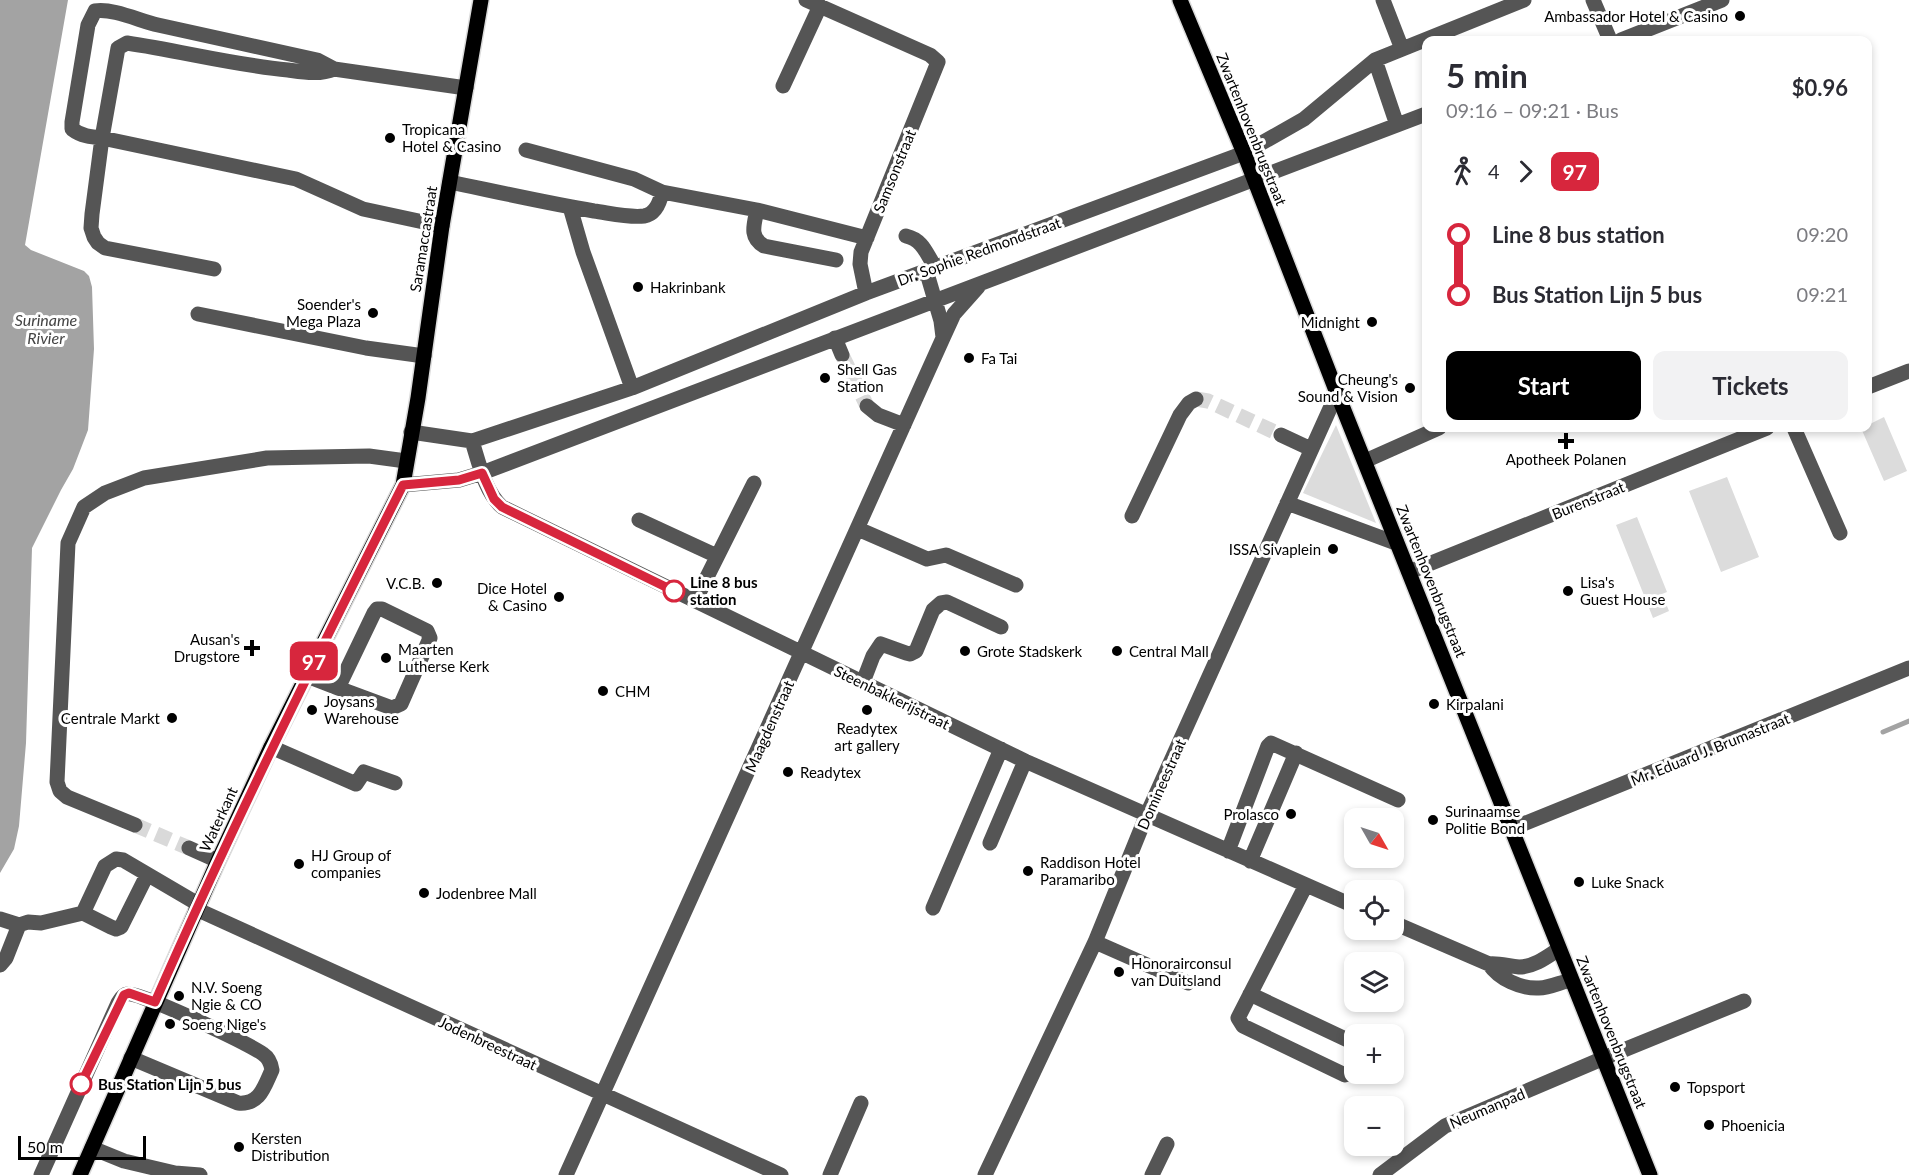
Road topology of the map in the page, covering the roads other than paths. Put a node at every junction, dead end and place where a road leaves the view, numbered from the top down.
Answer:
1 (481, 0) edge
2 (1180, 0) edge
3 (1383, 0) edge
4 (1524, 0) edge
5 (1593, 0) edge
6 (1722, 0) edge
7 (813, 3) edge
8 (157, 25) junction
9 (1434, 36) edge
10 (1608, 36) edge
11 (1631, 36) edge
12 (1422, 41) edge
13 (151, 47) junction
14 (1402, 49) junction
15 (1375, 60) junction
16 (334, 69) junction
17 (783, 86) dead end
18 (466, 88) junction
19 (1422, 116) edge
20 (1397, 125) junction
21 (102, 138) junction
22 (526, 150) dead end
23 (1244, 153) junction
24 (1254, 180) junction
25 (450, 182) junction
26 (662, 192) junction
27 (570, 207) junction
28 (757, 210) junction
29 (442, 226) junction
30 (906, 236) dead end
31 (867, 238) junction
32 (836, 260) dead end
33 (214, 269) dead end
34 (930, 269) junction
35 (982, 284) junction
36 (866, 293) junction
37 (935, 300) junction
38 (198, 314) dead end
39 (835, 338) junction
40 (943, 338) junction
41 (842, 355) tunnel mouth
42 (424, 356) junction
43 (1909, 371) edge
44 (1872, 385) edge
45 (632, 388) junction
46 (1337, 393) junction
47 (1196, 399) dead end
48 (867, 406) tunnel mouth
49 (904, 425) junction
50 (411, 432) junction
51 (1430, 432) edge
52 (1757, 432) edge
53 (1796, 432) edge
54 (1281, 435) tunnel mouth
55 (472, 441) junction
56 (1311, 449) junction
57 (406, 461) junction
58 (1365, 461) junction
59 (482, 473) junction
60 (754, 483) dead end
61 (403, 485) junction
62 (1287, 503) junction
63 (1132, 516) dead end
64 (639, 520) dead end
65 (858, 529) junction
66 (1840, 533) dead end
67 (1396, 541) junction
68 (717, 556) junction
69 (1409, 572) junction
70 (1016, 585) dead end
71 (695, 601) junction
72 (1001, 627) dead end
73 (802, 653) junction
74 (1909, 668) edge
75 (307, 676) junction
76 (863, 682) junction
77 (338, 688) junction
78 (271, 747) junction
79 (1001, 749) junction
80 (1296, 753) junction
81 (1024, 761) junction
82 (394, 783) dead end
83 (1398, 800) dead end
84 (1147, 814) junction
85 (135, 825) tunnel mouth
86 (1511, 829) junction
87 (990, 843) dead end
88 (189, 848) tunnel mouth
89 (1228, 851) junction
90 (218, 861) junction
91 (1250, 861) junction
92 (147, 874) junction
93 (1306, 885) junction
94 (1344, 902) edge
95 (197, 906) junction
96 (933, 908) dead end
97 (84, 914) junction
98 (0, 919) edge
99 (19, 925) junction
100 (1404, 927) edge
101 (1095, 942) junction
102 (1559, 949) junction
103 (0, 964) edge
104 (1489, 964) junction
105 (1571, 980) junction
106 (1188, 982) dead end
107 (1250, 994) junction
108 (1744, 1001) dead end
109 (155, 1002) junction
110 (1344, 1037) edge
111 (131, 1058) junction
112 (1604, 1058) junction
113 (1344, 1074) edge
114 (602, 1095) junction
115 (861, 1103) dead end
116 (1167, 1144) dead end
117 (92, 1148) junction
118 (41, 1175) edge
119 (80, 1175) edge
120 (200, 1175) edge
121 (566, 1175) edge
122 (781, 1175) edge
123 (830, 1175) edge
124 (985, 1175) edge
125 (1152, 1175) edge
126 (1380, 1175) edge
127 (1650, 1175) edge

1 - 18 main road, Saramaccastraat
2 - 23 main road, Zwartenhovenbrugstraat
3 - 14 street
4 - 9 street, Dr. Sophie Redmondstraat
5 - 10 street
6 - 11 street
7 - 17 street
7 - 31 street, Samsonstraat
8 - 13 street
8 - 16 street
8 - 21 street
12 - 14 street, Dr. Sophie Redmondstraat
13 - 16 street
13 - 21 street
14 - 15 street, Dr. Sophie Redmondstraat
15 - 20 street
15 - 23 street, Dr. Sophie Redmondstraat
16 - 18 street
18 - 25 main road, Saramaccastraat
19 - 20 street, Dr. Sophie Redmondstraat
20 - 24 street, Dr. Sophie Redmondstraat
21 - 29 street
21 - 33 street
22 - 26 street
23 - 24 main road, Zwartenhovenbrugstraat
23 - 34 street, Dr. Sophie Redmondstraat
24 - 35 street, Dr. Sophie Redmondstraat
24 - 46 main road, Zwartenhovenbrugstraat
25 - 27 street
25 - 29 main road, Saramaccastraat
26 - 27 street
26 - 28 street
27 - 45 street
28 - 31 street
28 - 32 street
29 - 42 main road, Saramaccastraat
30 - 34 street
31 - 36 street, Samsonstraat
34 - 36 street, Dr. Sophie Redmondstraat
34 - 37 street
35 - 37 street, Dr. Sophie Redmondstraat
35 - 40 street, Maagdenstraat
36 - 45 street, Dr. Sophie Redmondstraat
37 - 39 street, Dr. Sophie Redmondstraat
37 - 40 street
38 - 42 street
39 - 41 street
39 - 59 street, Dr. Sophie Redmondstraat
40 - 49 street, Maagdenstraat
42 - 50 main road, Saramaccastraat
43 - 44 street
45 - 55 street, Dr. Sophie Redmondstraat
46 - 56 street, Domineestraat
46 - 58 main road, Zwartenhovenbrugstraat
47 - 63 street
48 - 49 street
49 - 65 street, Maagdenstraat
50 - 55 street, Dr. Sophie Redmondstraat
50 - 57 main road, Saramaccastraat
51 - 58 street
52 - 69 street, Burenstraat
53 - 66 street
54 - 56 street
55 - 59 street, Steenbakkerijstraat
56 - 62 street, Domineestraat
57 - 61 main road, Saramaccastraat
57 - 85 street
58 - 67 main road, Zwartenhovenbrugstraat
59 - 61 street, Dr. Sophie Redmondstraat
59 - 71 street, Steenbakkerijstraat
60 - 68 street
61 - 75 main road, Waterkant
62 - 67 street
62 - 84 street, Domineestraat
64 - 68 street
65 - 70 street
65 - 73 street, Maagdenstraat
67 - 69 main road, Zwartenhovenbrugstraat
68 - 71 street
69 - 86 main road, Zwartenhovenbrugstraat
71 - 73 street, Steenbakkerijstraat
72 - 76 street
73 - 76 street, Steenbakkerijstraat
73 - 114 street, Maagdenstraat
74 - 86 street, Mr. Eduard J. Brumastraat
75 - 77 street
75 - 78 main road, Waterkant
76 - 79 street, Steenbakkerijstraat
77 - 77 street
78 - 82 street
78 - 90 main road, Waterkant
79 - 81 street, Steenbakkerijstraat
79 - 96 street
80 - 83 street
80 - 89 street
80 - 91 street
81 - 84 street, Steenbakkerijstraat
81 - 87 street
84 - 89 street, Steenbakkerijstraat
84 - 101 street, Domineestraat
86 - 102 main road, Zwartenhovenbrugstraat
88 - 90 street
89 - 91 street, Steenbakkerijstraat
90 - 95 main road, Waterkant
91 - 93 street, Steenbakkerijstraat
92 - 95 street, Jodenbreestraat
92 - 97 street
92 - 97 street, Jodenbreestraat
93 - 94 street, Steenbakkerijstraat
93 - 107 street
95 - 109 main road, Waterkant
95 - 114 street, Jodenbreestraat
97 - 99 street
98 - 99 street
99 - 103 street
100 - 104 street
101 - 106 street
101 - 124 street, Domineestraat
102 - 104 street
102 - 105 main road, Zwartenhovenbrugstraat
104 - 105 street
105 - 112 main road, Zwartenhovenbrugstraat
107 - 110 street
107 - 113 street
108 - 112 street, Neumanpad
109 - 111 main road, Waterkant
109 - 111 street
109 - 118 street
111 - 117 main road, Waterkant
112 - 126 street, Neumanpad
112 - 127 main road, Zwartenhovenbrugstraat
114 - 121 street, Maagdenstraat
114 - 122 street, Jodenbreestraat
115 - 123 street
116 - 125 street
117 - 119 main road, Waterkant
117 - 120 street

